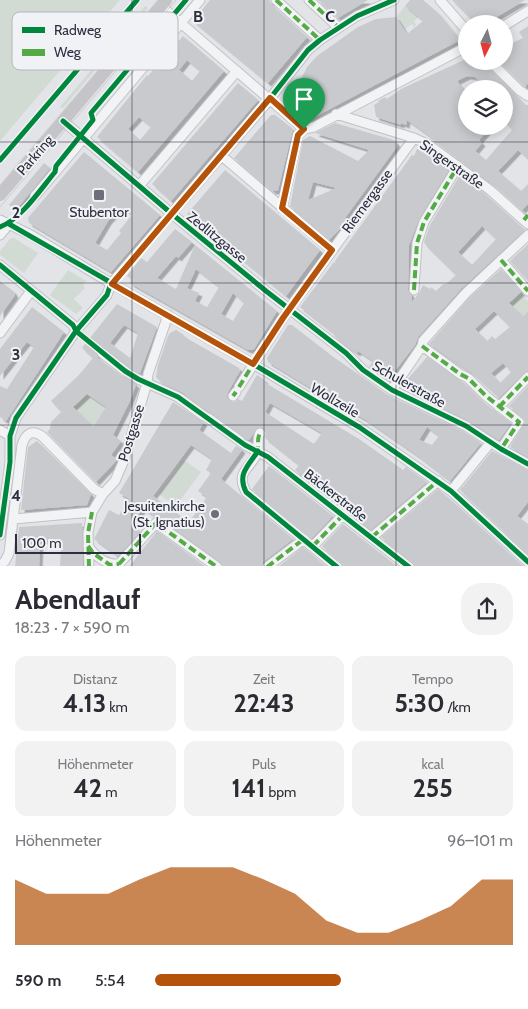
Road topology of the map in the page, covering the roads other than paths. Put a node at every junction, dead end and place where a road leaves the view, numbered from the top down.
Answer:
1 (200, 0) edge
2 (276, 0) edge
3 (309, 0) edge
4 (394, 0) edge
5 (440, 0) edge
6 (528, 11) edge
7 (178, 19) edge
8 (513, 20) edge
9 (458, 21) edge
10 (181, 23) junction
11 (178, 27) edge
12 (338, 27) junction
13 (320, 40) junction
14 (458, 51) edge
15 (107, 70) edge
16 (141, 70) edge
17 (499, 70) edge
18 (237, 71) junction
19 (528, 96) edge
20 (270, 98) junction
21 (336, 114) junction
22 (63, 122) junction
23 (304, 129) junction
24 (83, 138) junction
25 (414, 138) junction
26 (222, 156) junction
27 (458, 166) junction
28 (139, 186) junction
29 (0, 195) edge
30 (35, 196) dead end
31 (282, 208) junction
32 (172, 214) junction
33 (527, 219) edge
34 (0, 220) edge
35 (9, 224) junction
36 (0, 235) edge
37 (528, 235) edge
38 (332, 250) junction
39 (500, 260) junction
40 (0, 265) edge
41 (112, 284) junction
42 (414, 290) dead end
43 (31, 291) junction
44 (528, 291) edge
45 (289, 310) junction
46 (168, 315) junction
47 (76, 331) junction
48 (0, 333) edge
49 (422, 346) junction
50 (102, 353) dead end
51 (253, 364) junction
52 (125, 371) tunnel mouth
53 (528, 377) edge
54 (138, 379) tunnel mouth
55 (147, 383) junction
56 (392, 390) junction
57 (236, 392) dead end
58 (499, 407) junction
59 (0, 430) edge
60 (260, 433) dead end
61 (10, 436) junction
62 (491, 442) junction
63 (501, 449) junction
64 (258, 451) junction
65 (528, 464) edge
66 (438, 481) junction
67 (451, 491) junction
68 (103, 494) junction
69 (92, 512) junction
70 (344, 514) junction
71 (14, 519) junction
72 (0, 535) edge
73 (372, 536) junction
74 (304, 539) junction
75 (88, 546) junction
76 (312, 546) junction
77 (528, 562) edge
78 (119, 565) edge
79 (0, 566) edge
80 (89, 566) edge
81 (218, 566) edge
82 (267, 566) edge
83 (337, 566) edge
84 (409, 566) edge

1 - 10 street, Parkring
2 - 13 street
3 - 12 street
4 - 12 street
5 - 9 street
6 - 8 street
7 - 10 street
10 - 11 street, Parkring
10 - 18 street
12 - 13 street
13 - 20 street
14 - 21 street
15 - 22 main road, Parkring
16 - 24 street, Parkring
17 - 19 street
18 - 20 street
18 - 28 street
20 - 23 street
20 - 26 street
21 - 23 street
21 - 25 street, Singerstraße
22 - 24 street, Zedlitzgasse
22 - 29 main road, Parkring
23 - 31 street
24 - 28 street, Zedlitzgasse
24 - 30 street, Parkring
25 - 27 street, Singerstraße
25 - 38 street, Riemergasse
26 - 31 street
26 - 32 street
27 - 33 street, Singerstraße
27 - 42 street
28 - 32 street, Zedlitzgasse
31 - 38 street
32 - 41 street
32 - 45 street, Zedlitzgasse
34 - 35 street, Wollzeile
35 - 36 street
35 - 41 street, Wollzeile
37 - 39 street
38 - 45 street, Riemergasse
39 - 44 street
39 - 49 street
40 - 43 street
41 - 46 street, Wollzeile
41 - 47 street
43 - 47 street
43 - 48 street
45 - 51 street, Riemergasse
45 - 56 street, Schulerstraße
46 - 51 street, Wollzeile
46 - 55 street, Postgasse
47 - 61 street
49 - 56 street
49 - 58 street
50 - 52 street
51 - 57 street
51 - 66 street, Wollzeile
53 - 58 street
54 - 55 street, Bäckerstraße
55 - 64 street, Bäckerstraße
55 - 68 street, Postgasse
56 - 62 street, Schulerstraße
58 - 63 street
59 - 61 street
60 - 64 street
61 - 72 street
62 - 63 street, Schulerstraße
62 - 67 street
63 - 65 street, Schulerstraße
64 - 70 street, Bäckerstraße
64 - 74 street
66 - 67 street, Wollzeile
66 - 73 street
67 - 77 street, Wollzeile
68 - 69 street, Postgasse
68 - 71 street
69 - 71 street
69 - 75 street, Postgasse
70 - 73 street, Bäckerstraße
70 - 76 street
71 - 79 street
73 - 84 street, Bäckerstraße
74 - 76 street
74 - 82 street
75 - 78 street
75 - 80 street, Postgasse
76 - 83 street
78 - 81 street

